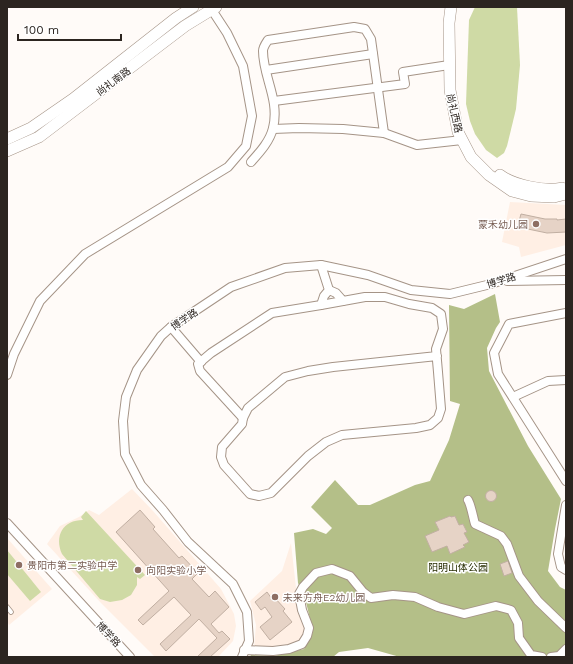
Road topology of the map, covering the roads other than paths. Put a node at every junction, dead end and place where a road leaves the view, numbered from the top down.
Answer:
1 (193, 7) edge
2 (451, 7) edge
3 (458, 7) edge
4 (213, 8) edge
5 (373, 54) junction
6 (449, 65) junction
7 (266, 70) junction
8 (377, 87) junction
9 (274, 101) junction
10 (273, 129) junction
11 (384, 133) junction
12 (7, 139) edge
13 (462, 140) junction
14 (7, 151) edge
15 (251, 162) dead end
16 (566, 187) edge
17 (566, 194) edge
18 (566, 259) edge
19 (321, 265) junction
20 (566, 280) edge
21 (497, 282) junction
22 (329, 290) junction
23 (343, 301) junction
24 (321, 305) junction
25 (566, 313) edge
26 (171, 328) junction
27 (437, 356) junction
28 (201, 362) junction
29 (7, 375) edge
30 (566, 380) edge
31 (513, 397) junction
32 (243, 418) junction
33 (566, 482) edge
34 (468, 500) dead end
35 (566, 505) edge
36 (7, 523) edge
37 (566, 570) edge
38 (7, 607) edge
39 (11, 612) dead end
40 (566, 628) edge
41 (566, 649) edge
42 (243, 654) edge
43 (130, 657) edge
44 (542, 657) edge
45 (552, 657) edge

1 - 12 street, 尚礼南路
2 - 6 street, 尚礼西路
3 - 16 street, 尚礼西路
4 - 14 street, 尚礼南路
4 - 29 street
5 - 7 street
5 - 7 street
5 - 8 street
6 - 8 street
6 - 13 street, 尚礼西路
7 - 9 street
8 - 9 street
8 - 11 street
9 - 10 street
10 - 11 street
10 - 15 street
11 - 13 street
13 - 17 street, 尚礼西路
18 - 21 street, 博学路
19 - 21 street, 博学路
19 - 22 street
19 - 26 street, 博学路
20 - 21 street
22 - 23 street
22 - 24 street
23 - 24 street
23 - 27 street
24 - 28 street
25 - 31 street
26 - 28 street
26 - 42 street, 博学路
27 - 32 street
27 - 32 street
28 - 32 street
30 - 31 street
31 - 33 street
34 - 40 street
35 - 37 street
36 - 43 street, 博学路
38 - 39 lane
41 - 45 street
42 - 44 street

